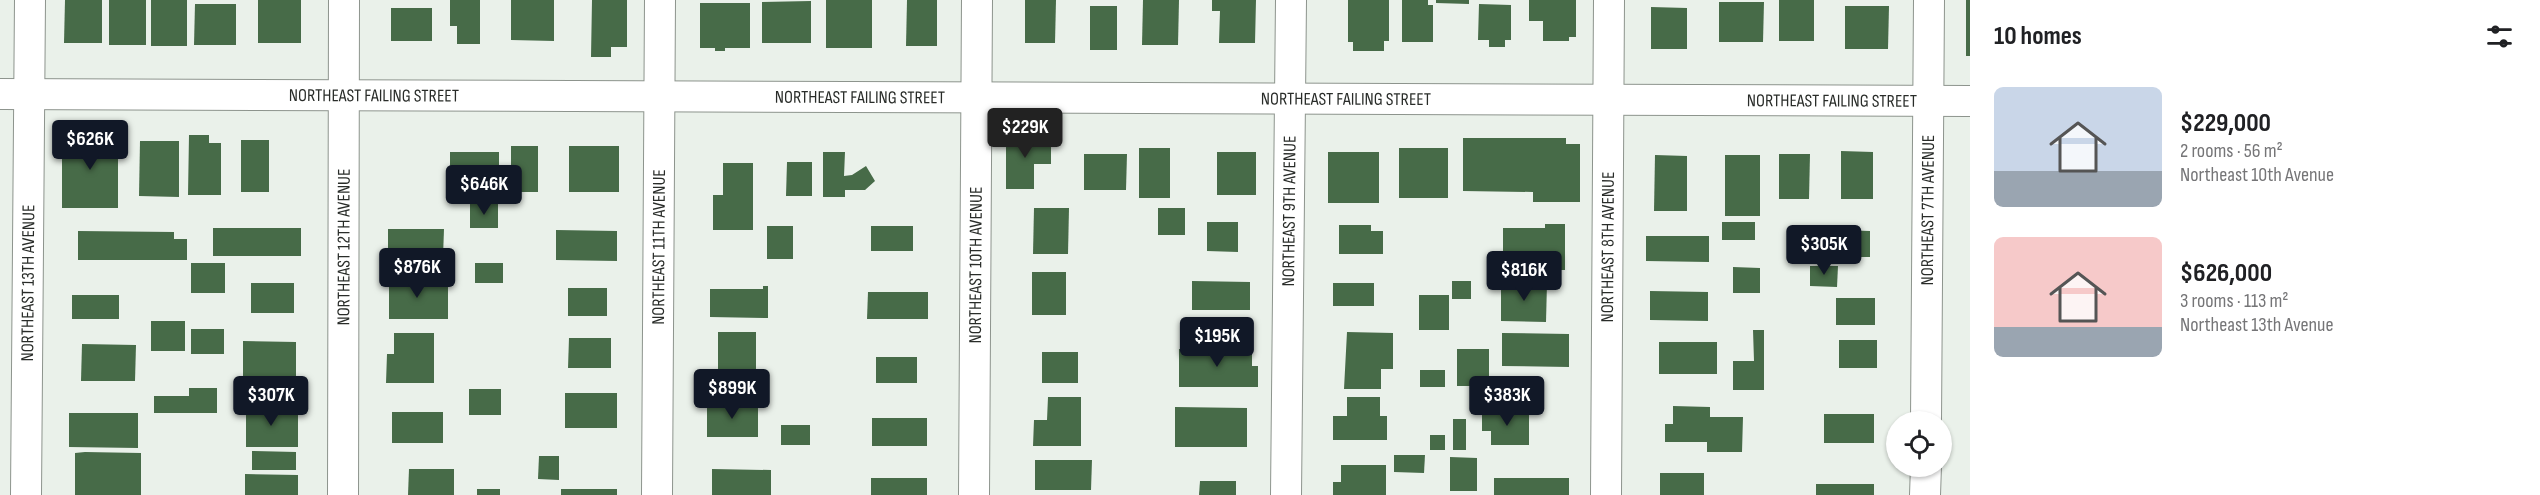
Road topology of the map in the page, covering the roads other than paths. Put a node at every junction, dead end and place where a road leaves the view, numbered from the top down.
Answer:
1 (30, 0) edge
2 (344, 0) edge
3 (660, 0) edge
4 (977, 0) edge
5 (1291, 0) edge
6 (1609, 0) edge
7 (1929, 0) edge
8 (0, 94) edge
9 (29, 94) junction
10 (344, 96) junction
11 (658, 98) junction
12 (976, 98) junction
13 (1290, 99) junction
14 (1608, 99) junction
15 (1928, 100) junction
16 (1970, 101) edge
17 (1926, 411) edge
18 (1926, 477) edge
19 (26, 495) edge
20 (343, 495) edge
21 (657, 495) edge
22 (974, 495) edge
23 (1287, 495) edge
24 (1606, 495) edge
25 (1925, 495) edge

1 - 9 street, NORTHEAST 13TH AVENUE
2 - 10 street, NORTHEAST 12TH AVENUE
3 - 11 street, NORTHEAST 11TH AVENUE
4 - 12 street, NORTHEAST 10TH AVENUE
5 - 13 street, NORTHEAST 9TH AVENUE
6 - 14 street, NORTHEAST 8TH AVENUE
7 - 15 street, NORTHEAST 7TH AVENUE
8 - 9 street, NORTHEAST FAILING STREET
9 - 10 street, NORTHEAST FAILING STREET
9 - 19 street, NORTHEAST 13TH AVENUE
10 - 11 street, NORTHEAST FAILING STREET
10 - 20 street, NORTHEAST 12TH AVENUE
11 - 12 street, NORTHEAST FAILING STREET
11 - 21 street, NORTHEAST 11TH AVENUE
12 - 13 street, NORTHEAST FAILING STREET
12 - 22 street, NORTHEAST 10TH AVENUE
13 - 14 street, NORTHEAST FAILING STREET
13 - 23 street, NORTHEAST 9TH AVENUE
14 - 15 street, NORTHEAST FAILING STREET
14 - 24 street, NORTHEAST 8TH AVENUE
15 - 16 street, NORTHEAST FAILING STREET
15 - 17 street, NORTHEAST 7TH AVENUE
18 - 25 street

